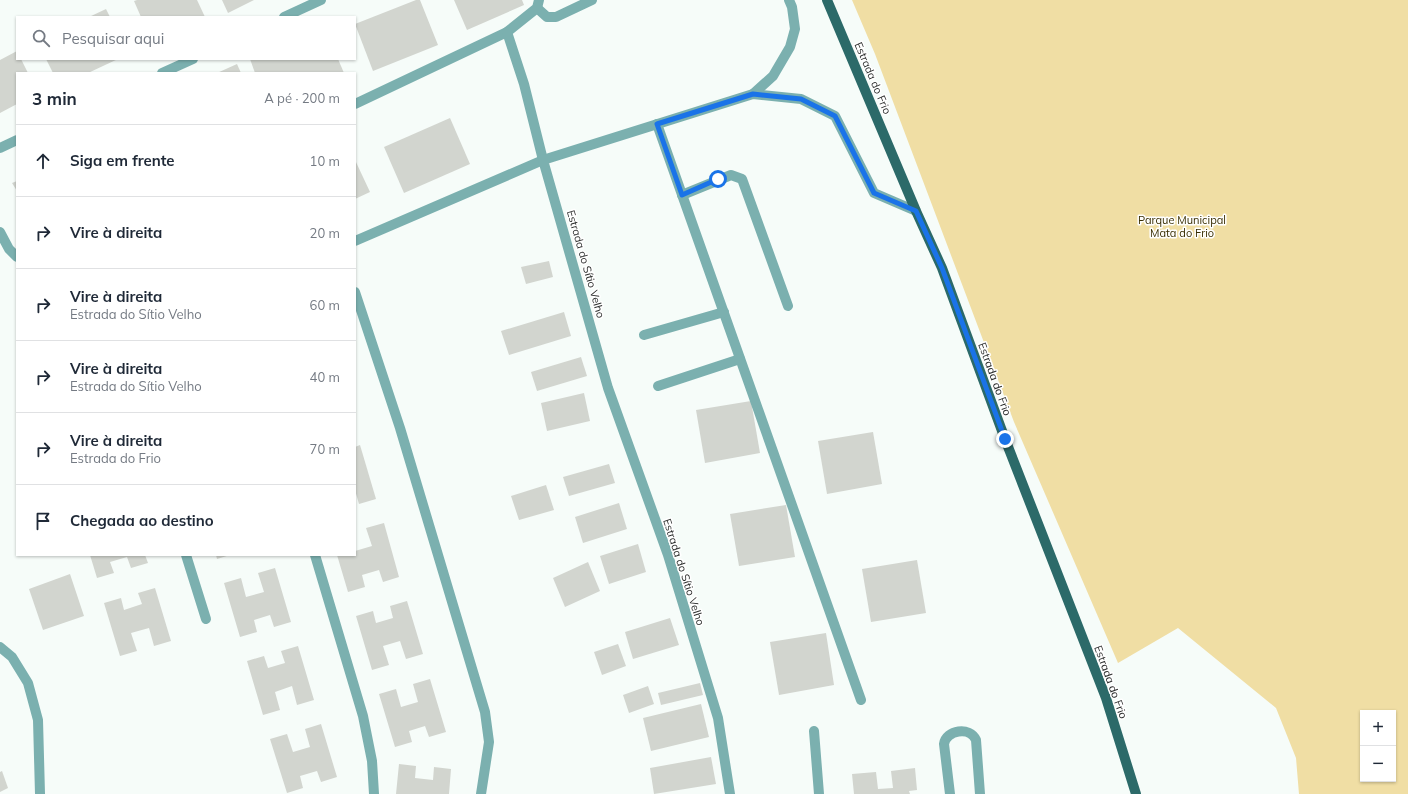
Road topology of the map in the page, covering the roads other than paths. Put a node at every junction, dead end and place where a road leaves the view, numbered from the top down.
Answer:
1 (321, 0) edge
2 (592, 0) edge
3 (789, 0) edge
4 (827, 0) edge
5 (538, 4) edge
6 (286, 16) edge
7 (507, 32) junction
8 (191, 60) edge
9 (164, 72) edge
10 (753, 94) junction
11 (356, 104) edge
12 (657, 124) junction
13 (16, 140) edge
14 (0, 148) edge
15 (543, 160) junction
16 (682, 195) junction
17 (916, 211) junction
18 (0, 232) edge
19 (356, 242) edge
20 (16, 256) edge
21 (356, 295) edge
22 (788, 306) dead end
23 (724, 312) junction
24 (644, 335) dead end
25 (740, 359) junction
26 (658, 386) dead end
27 (186, 556) edge
28 (315, 556) edge
29 (206, 619) dead end
30 (0, 647) edge
31 (861, 700) dead end
32 (814, 731) dead end
33 (40, 794) edge
34 (374, 794) edge
35 (481, 794) edge
36 (730, 794) edge
37 (819, 794) edge
38 (950, 794) edge
39 (980, 794) edge
40 (1136, 794) edge

1 - 6 street
2 - 5 street
3 - 10 street
4 - 17 main road, Estrada do Frio
5 - 7 street
7 - 11 street
7 - 15 street, Estrada do Sítio Velho
8 - 9 street
10 - 12 street
10 - 17 street
12 - 15 street
12 - 16 street
13 - 14 street
15 - 19 street
15 - 36 street, Estrada do Sítio Velho
16 - 22 street
16 - 23 street
17 - 40 main road, Estrada do Frio
18 - 20 street
21 - 35 street
23 - 24 street
23 - 25 street
25 - 26 street
25 - 31 street
27 - 29 street
28 - 34 street
30 - 33 street
32 - 37 street
38 - 39 street

